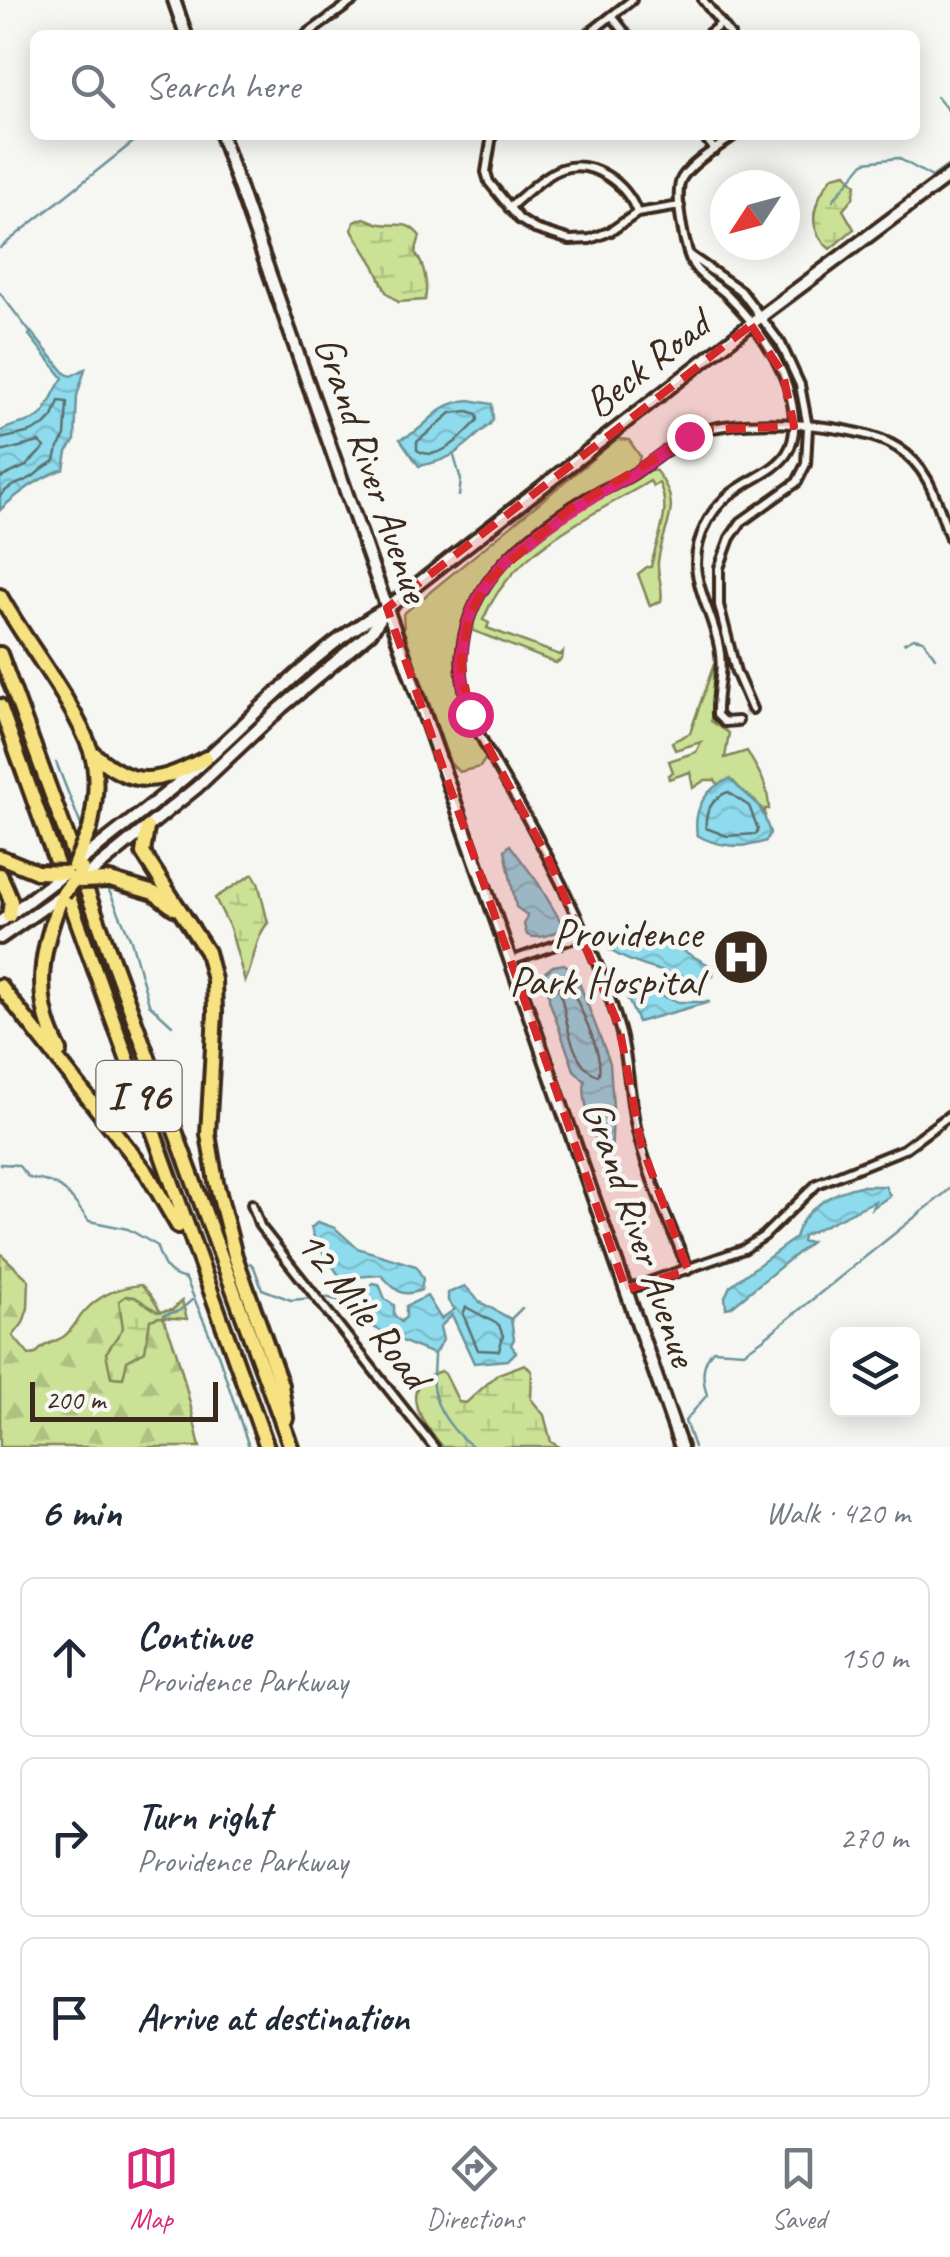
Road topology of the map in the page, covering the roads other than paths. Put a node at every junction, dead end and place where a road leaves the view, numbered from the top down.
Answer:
1 (174, 0) edge
2 (354, 0) edge
3 (632, 0) edge
4 (702, 0) edge
5 (612, 16) junction
6 (721, 24) junction
7 (184, 30) edge
8 (313, 30) edge
9 (594, 30) edge
10 (623, 30) edge
11 (713, 30) edge
12 (726, 30) edge
13 (223, 140) edge
14 (491, 140) edge
15 (707, 140) edge
16 (728, 140) edge
17 (715, 150) junction
18 (950, 175) edge
19 (680, 206) junction
20 (509, 208) junction
21 (637, 213) junction
22 (688, 255) junction
23 (718, 274) junction
24 (711, 282) junction
25 (736, 286) junction
26 (727, 294) junction
27 (756, 321) junction
28 (794, 426) junction
29 (808, 426) junction
30 (950, 538) edge
31 (0, 596) edge
32 (387, 608) junction
33 (0, 654) edge
34 (273, 696) junction
35 (0, 706) edge
36 (282, 707) junction
37 (752, 709) dead end
38 (738, 720) dead end
39 (90, 751) junction
40 (206, 758) junction
41 (147, 828) junction
42 (98, 847) joint
43 (0, 857) edge
44 (103, 863) joint
45 (0, 875) edge
46 (71, 878) junction
47 (45, 888) joint
48 (52, 909) junction
49 (4, 919) edge
50 (194, 928) junction
51 (582, 935) junction
52 (0, 938) edge
53 (510, 961) junction
54 (0, 986) edge
55 (79, 1083) junction
56 (950, 1115) edge
57 (252, 1204) dead end
58 (688, 1270) junction
59 (206, 1282) junction
60 (626, 1290) junction
61 (268, 1447) edge
62 (291, 1447) edge
63 (434, 1447) edge
64 (681, 1447) edge

1 - 7 main road
2 - 8 street
3 - 5 street
4 - 6 street
5 - 9 street
5 - 10 street
6 - 11 street
6 - 12 street
13 - 32 main road, Grand River Avenue
14 - 20 street
15 - 17 street
16 - 17 street
17 - 19 street
18 - 27 main road, Beck Road
19 - 21 street
19 - 22 street
20 - 21 street
20 - 21 street
22 - 23 street
22 - 24 street
23 - 24 street
23 - 25 street
24 - 26 street
25 - 26 street
25 - 27 street
26 - 27 street
27 - 28 street
27 - 29 street
27 - 32 main road, Beck Road
28 - 29 street
28 - 38 street
28 - 51 street
29 - 30 street
29 - 37 street
31 - 39 highway
32 - 34 main road, Beck Road
32 - 36 main road, Beck Road
32 - 53 main road, Grand River Avenue
33 - 62 highway, I 96
34 - 36 street
34 - 40 main road, Beck Road
35 - 59 highway, I 96
36 - 41 main road, Beck Road
39 - 40 highway
39 - 46 highway, bridge
40 - 42 main road, Beck Road
41 - 44 main road, Beck Road
41 - 50 highway
42 - 46 highway, bridge
43 - 46 highway, bridge
44 - 46 highway, bridge
45 - 49 highway
46 - 47 highway, bridge
46 - 48 highway
46 - 50 highway, bridge
47 - 49 main road
48 - 52 main road
48 - 55 highway
50 - 62 highway
51 - 53 street
51 - 58 street
53 - 60 main road, Grand River Avenue
54 - 55 highway
55 - 59 highway
56 - 58 street
57 - 63 street, 12 Mile Road
58 - 60 street
59 - 61 highway, I 96
60 - 64 main road, Grand River Avenue

